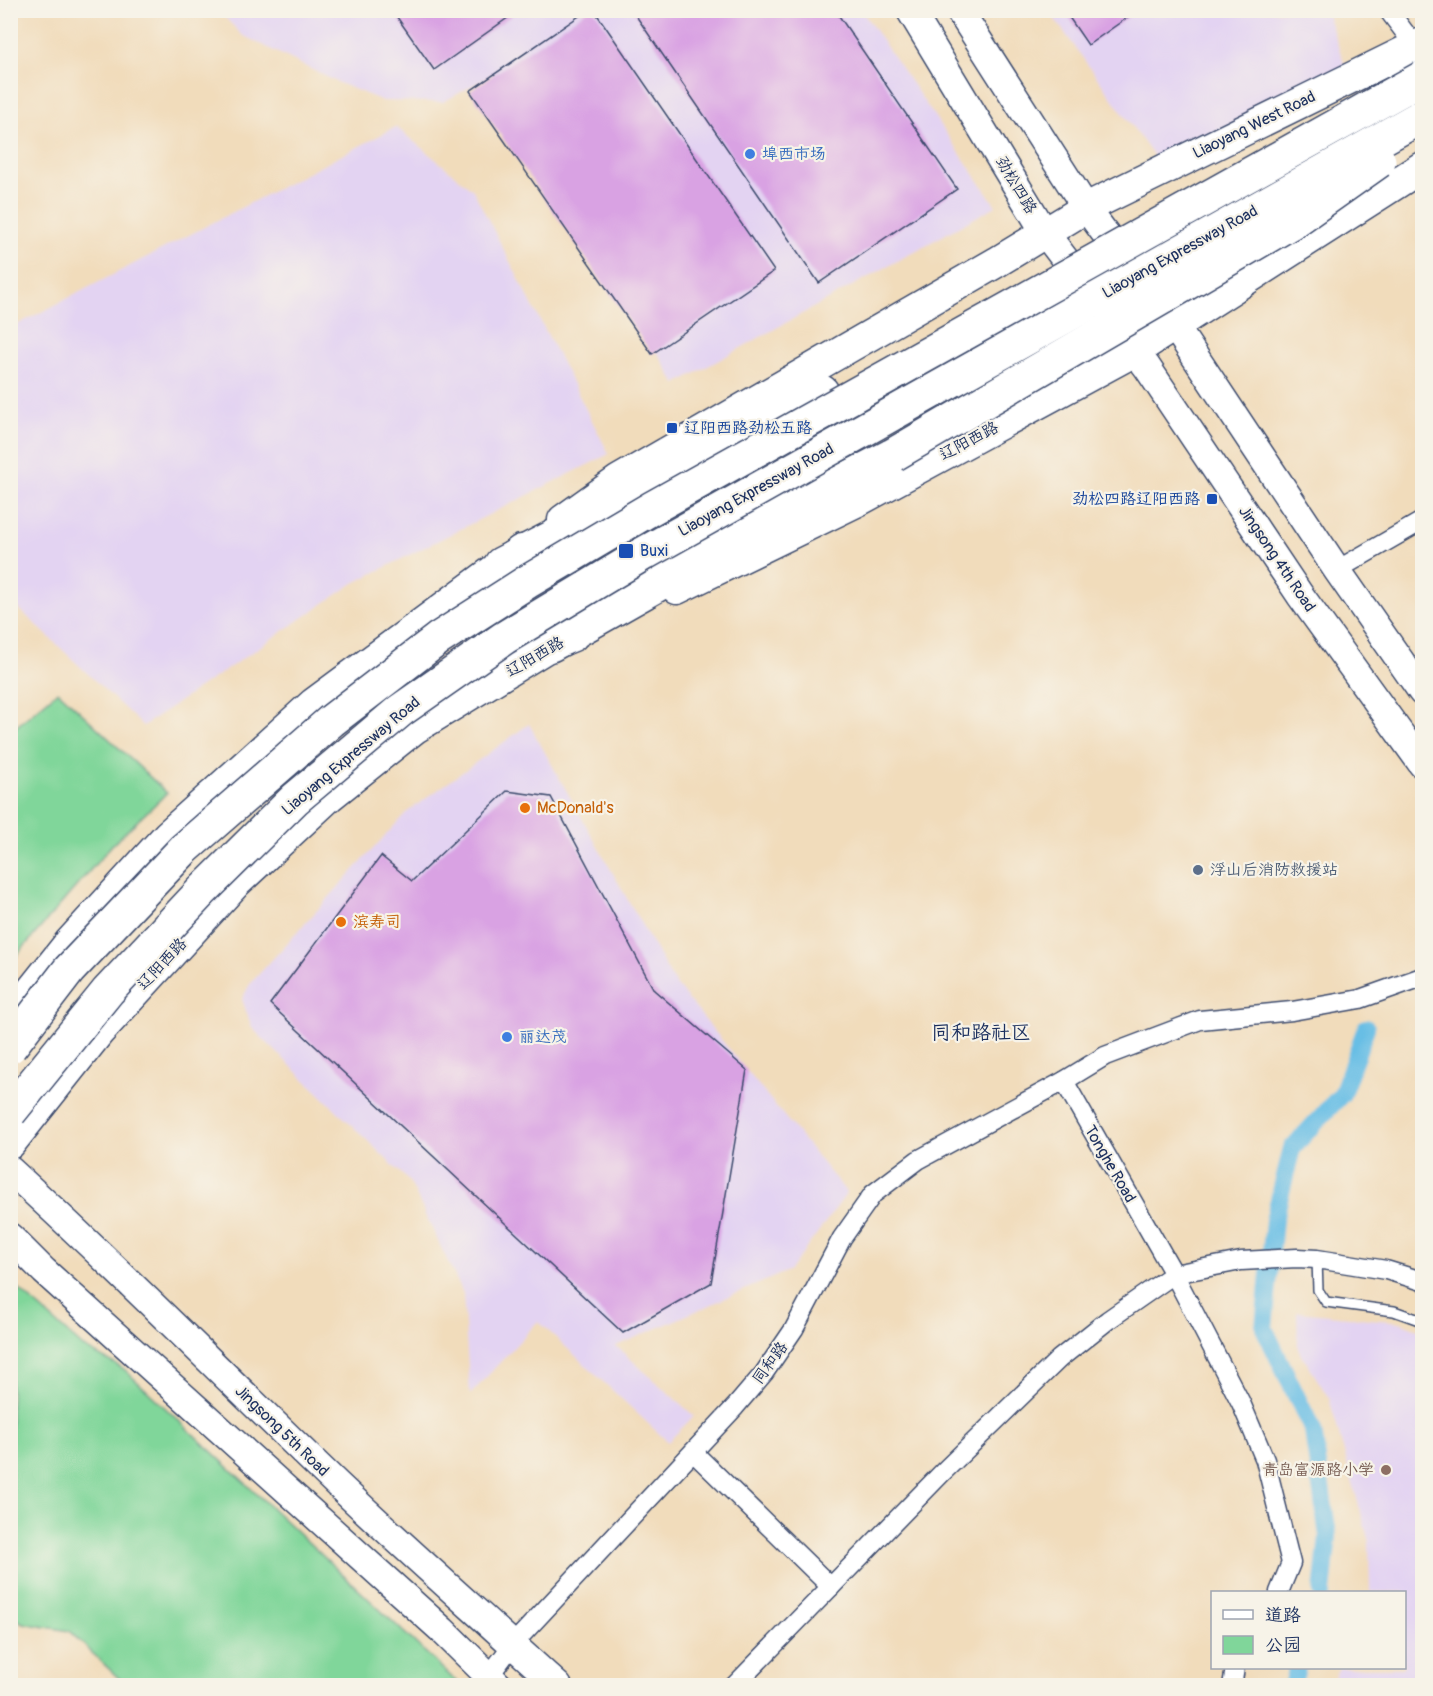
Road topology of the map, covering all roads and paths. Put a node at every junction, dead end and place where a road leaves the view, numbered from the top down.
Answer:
1 (910, 10) edge
2 (959, 10) edge
3 (1388, 10) edge
4 (1420, 50) edge
5 (1422, 78) edge
6 (1422, 116) edge
7 (1422, 131) edge
8 (1422, 167) edge
9 (1086, 208) junction
10 (1045, 233) junction
11 (1174, 325) junction
12 (1135, 351) junction
13 (1422, 521) edge
14 (501, 564) junction
15 (1337, 570) junction
16 (551, 645) junction
17 (1422, 692) edge
18 (1422, 764) edge
19 (1422, 977) edge
20 (10, 1017) edge
21 (10, 1047) edge
22 (1064, 1081) junction
23 (10, 1112) edge
24 (10, 1144) edge
25 (10, 1170) edge
26 (10, 1237) edge
27 (1317, 1259) junction
28 (1174, 1274) junction
29 (1422, 1281) edge
30 (1422, 1321) edge
31 (693, 1452) junction
32 (831, 1587) junction
33 (1280, 1591) edge
34 (513, 1644) junction
35 (1235, 1669) edge
36 (494, 1681) edge
37 (558, 1686) edge
38 (734, 1686) edge
39 (1232, 1686) edge

1 - 10 street, 劲松四路
2 - 9 street
3 - 4 street
4 - 9 main road, Liaoyang West Road
4 - 14 highway
5 - 21 highway, Liaoyang Expressway Road, bridge
6 - 23 highway, Liaoyang Expressway Road, bridge
7 - 16 highway, bridge
8 - 11 main road
9 - 10 main road
9 - 11 street
10 - 12 street, 劲松四路
10 - 14 main road
11 - 12 main road, 辽阳西路
11 - 15 street
12 - 16 main road, 辽阳西路
12 - 18 street, Jingsong 4th Road
13 - 15 street
14 - 20 main road
15 - 17 street
16 - 24 main road, 辽阳西路
19 - 22 street
22 - 28 street, Tonghe Road
22 - 31 street, 同和路
25 - 34 street, Jingsong 5th Road
26 - 36 street
27 - 28 street
27 - 29 street
27 - 30 lane
28 - 32 street
28 - 33 street, Tonghe Road
31 - 32 street
31 - 34 street, 同和路
32 - 38 street
34 - 36 street, 同和路
34 - 37 street, Jingsong 5th Road
35 - 39 street

